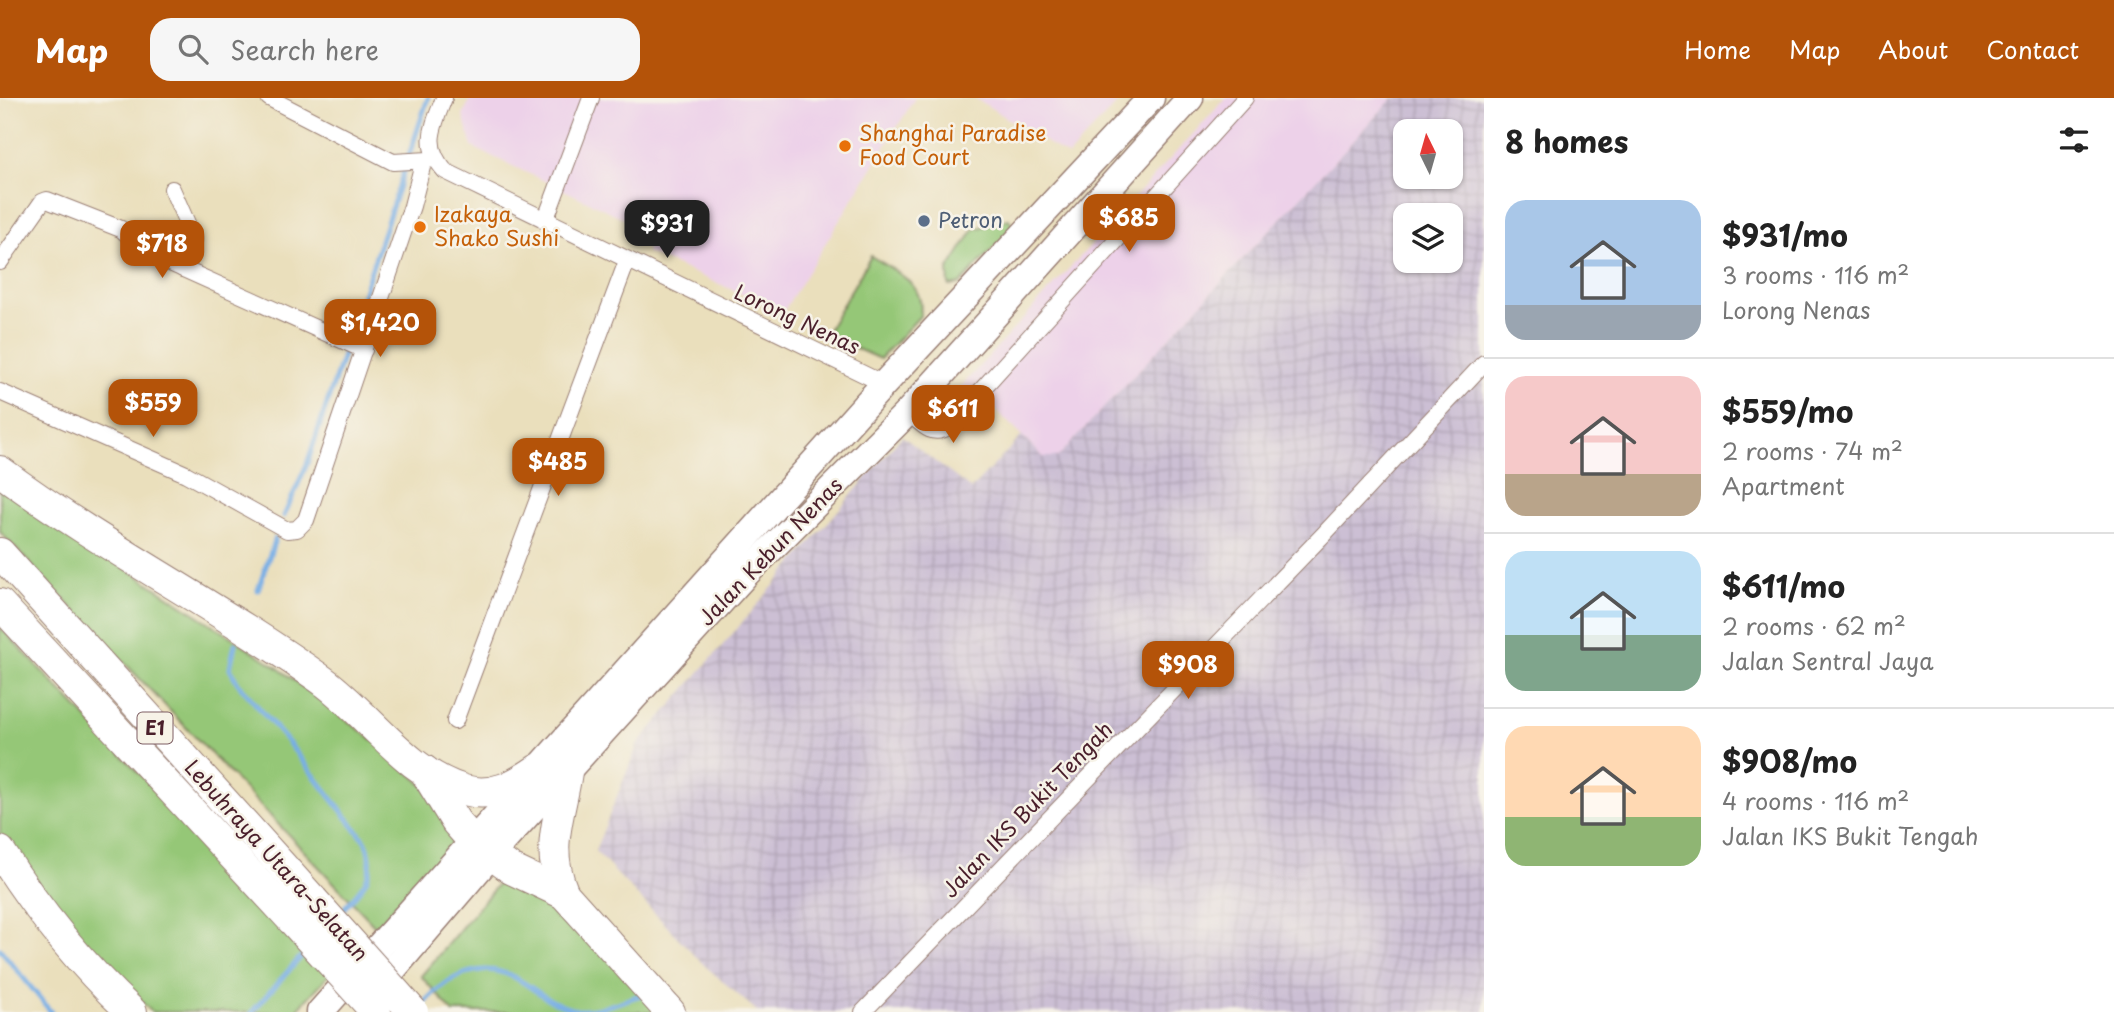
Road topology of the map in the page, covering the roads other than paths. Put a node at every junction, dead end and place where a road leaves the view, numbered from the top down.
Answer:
1 (270, 98) edge
2 (444, 98) edge
3 (591, 98) edge
4 (1152, 98) edge
5 (1190, 98) edge
6 (1245, 98) edge
7 (423, 161) junction
8 (172, 189) dead end
9 (545, 222) junction
10 (627, 261) junction
11 (0, 262) edge
12 (183, 269) junction
13 (354, 346) junction
14 (1484, 363) edge
15 (884, 384) junction
16 (0, 392) edge
17 (908, 412) junction
18 (0, 471) edge
19 (0, 553) edge
20 (0, 604) edge
21 (455, 721) dead end
22 (424, 770) junction
23 (552, 771) junction
24 (481, 848) junction
25 (0, 851) edge
26 (564, 894) junction
27 (303, 910) junction
28 (132, 1012) edge
29 (320, 1012) edge
30 (357, 1012) edge
31 (376, 1012) edge
32 (413, 1012) edge
33 (670, 1012) edge
34 (863, 1012) edge

1 - 7 street
2 - 7 street
3 - 9 street
4 - 15 main road, Jalan Kebun Nenas
5 - 17 main road, Jalan Kebun Nenas
6 - 17 street
7 - 9 street, Lorong Nenas
7 - 13 street
8 - 12 street
9 - 10 street, Lorong Nenas
10 - 15 street, Lorong Nenas
10 - 21 street
11 - 12 street
12 - 13 street
13 - 16 street
14 - 34 street, Jalan IKS Bukit Tengah
15 - 23 main road, Jalan Kebun Nenas
17 - 23 main road, Jalan Kebun Nenas
18 - 22 highway
19 - 27 highway, Lebuhraya Utara–Selatan / E1
20 - 27 highway, Lebuhraya Utara–Selatan / E1
22 - 23 highway
22 - 24 highway
23 - 24 main road, Jalan Kebun Nenas
23 - 26 highway
24 - 26 highway
24 - 29 main road, Jalan Kebun Nenas
24 - 30 main road, Jalan Kebun Nenas
25 - 28 highway
26 - 33 highway
27 - 31 highway, Lebuhraya Utara–Selatan / E1, bridge
27 - 32 highway, Lebuhraya Utara–Selatan / E1, bridge

